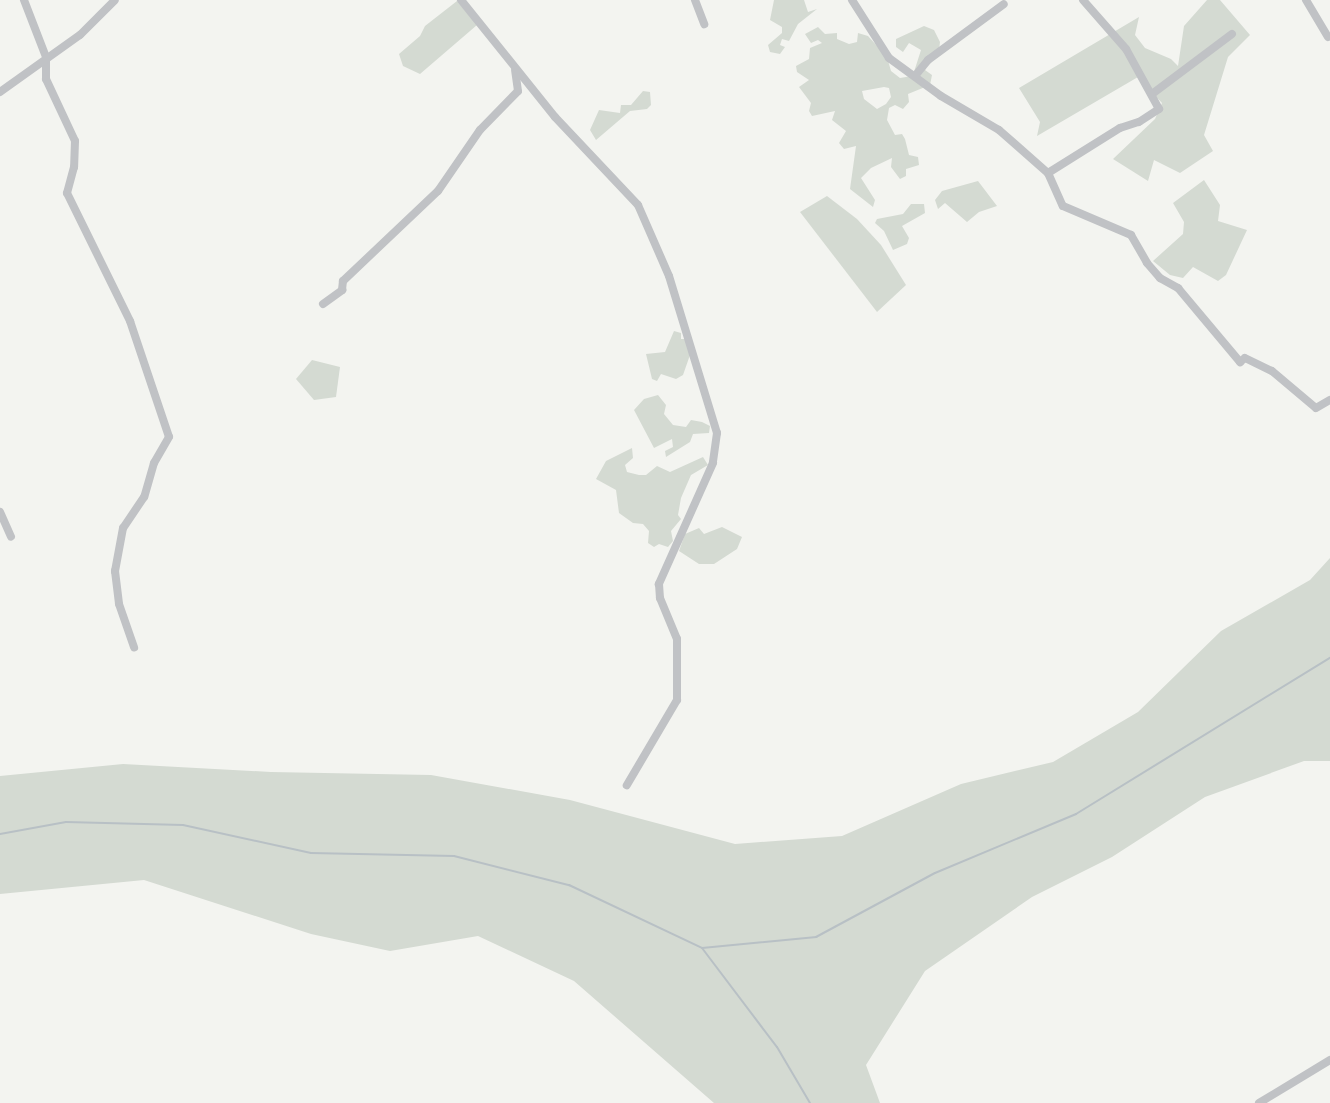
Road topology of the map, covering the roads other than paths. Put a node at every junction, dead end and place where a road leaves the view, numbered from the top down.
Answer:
1 (24, 0) edge
2 (115, 0) edge
3 (461, 0) edge
4 (695, 0) edge
5 (852, 0) edge
6 (1083, 0) edge
7 (1306, 0) edge
8 (1004, 3) dead end
9 (704, 24) dead end
10 (1232, 34) dead end
11 (1328, 37) dead end
12 (46, 57) junction
13 (515, 70) junction
14 (915, 76) junction
15 (0, 92) edge
16 (1152, 94) junction
17 (1048, 173) junction
18 (323, 304) dead end
19 (1330, 400) edge
20 (0, 512) edge
21 (11, 537) dead end
22 (134, 647) dead end
23 (627, 785) dead end
24 (1330, 1060) edge
25 (1259, 1103) edge

1 - 12 street
2 - 12 street
3 - 13 street
4 - 9 street
5 - 14 street
6 - 16 street
7 - 11 street
8 - 14 street
10 - 16 street
12 - 15 street
12 - 22 street
13 - 18 street
13 - 23 street
14 - 17 street
16 - 17 street
17 - 19 street
20 - 21 street
24 - 25 street

